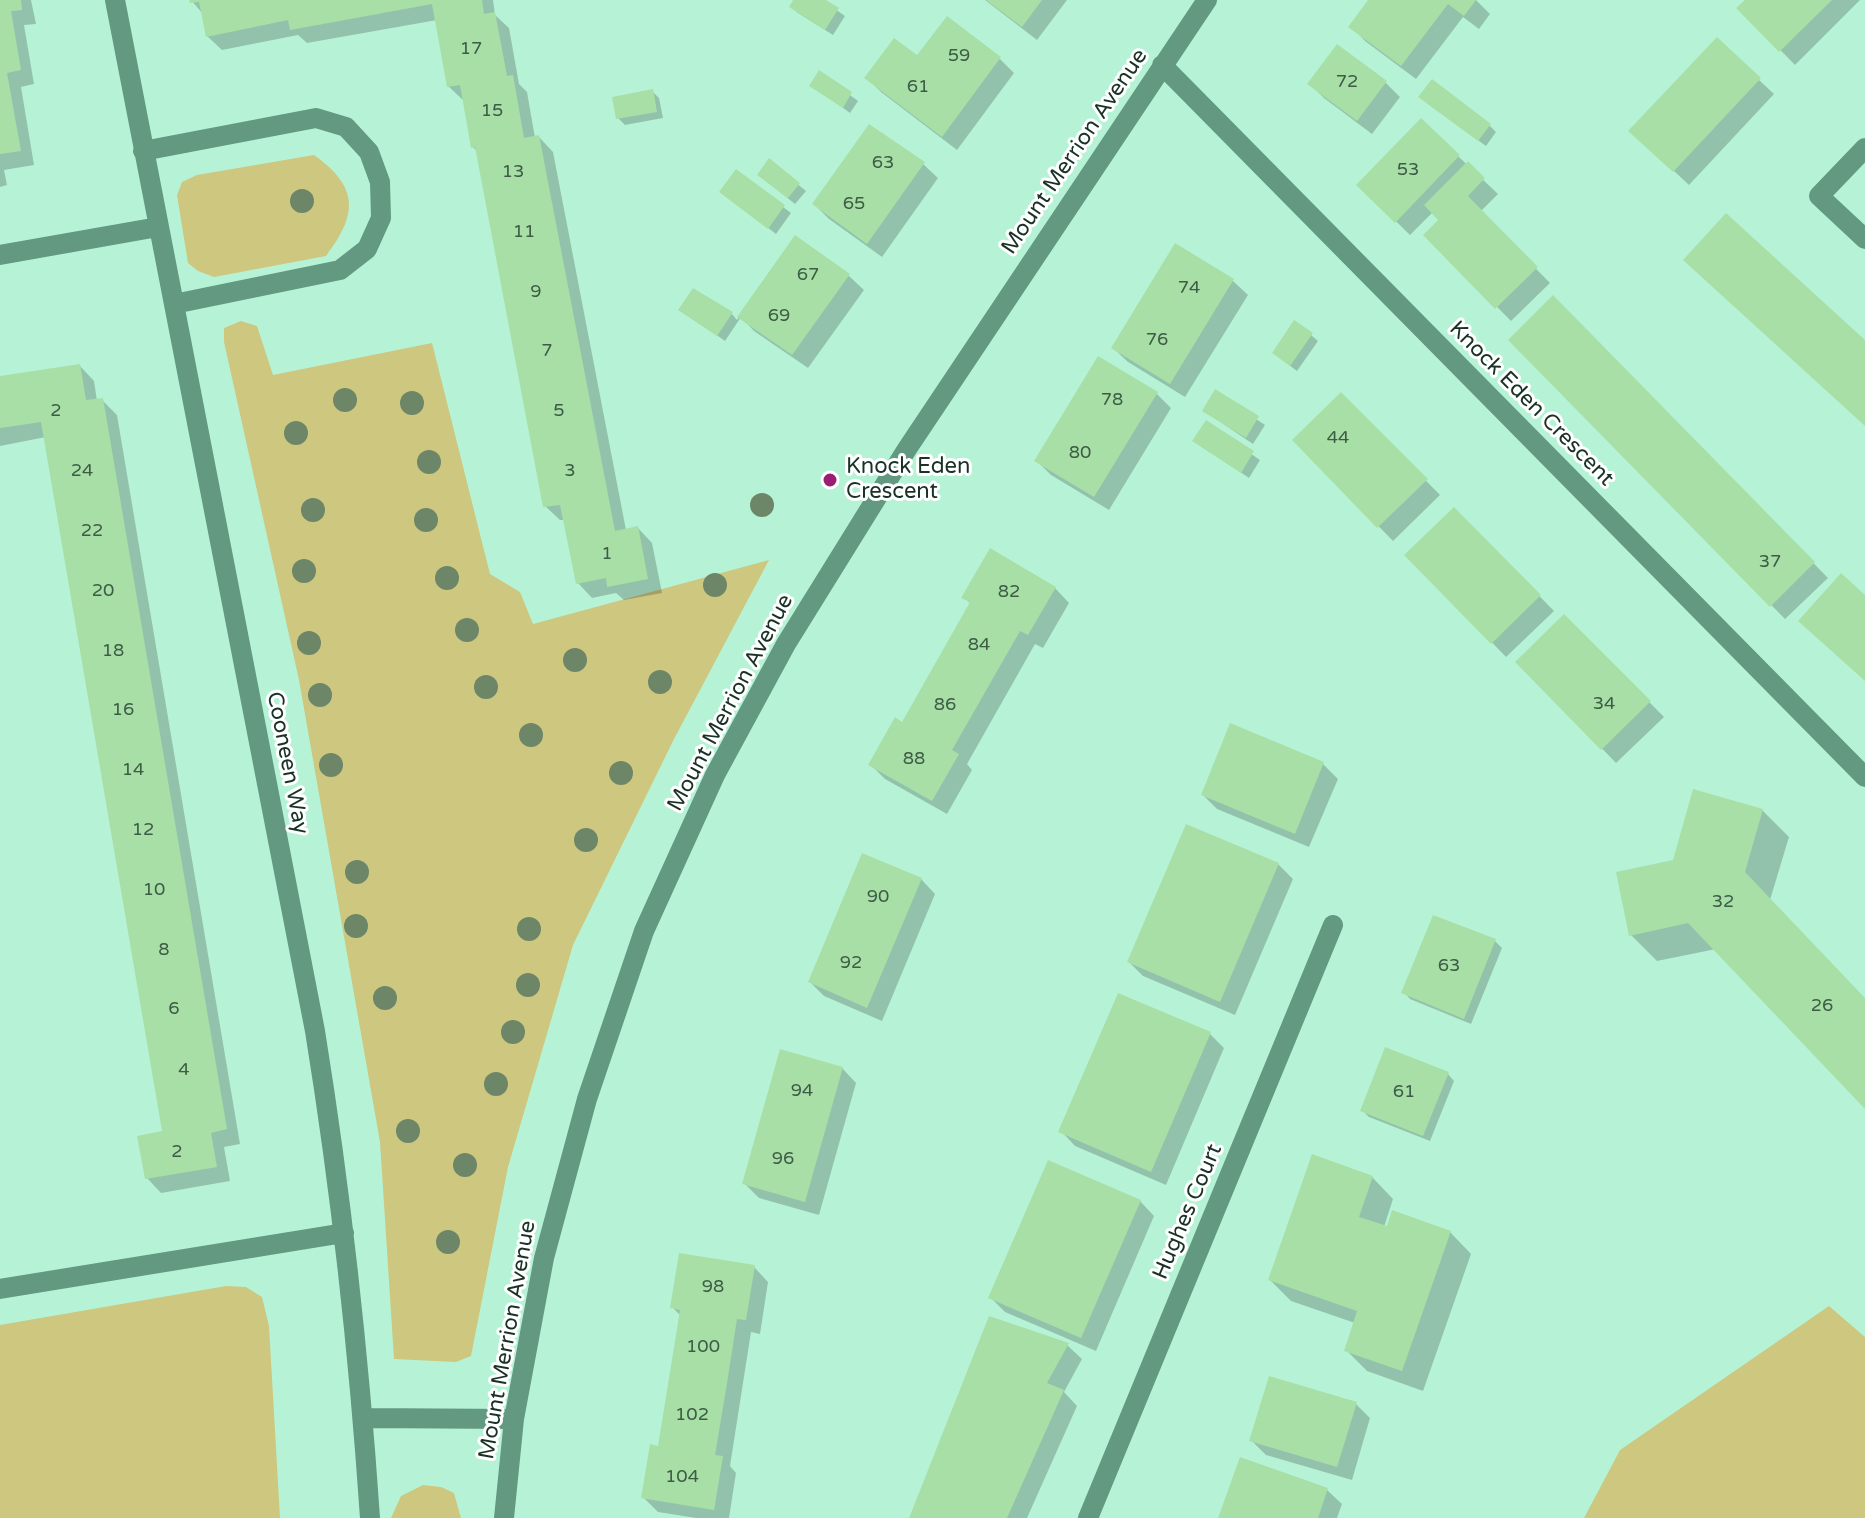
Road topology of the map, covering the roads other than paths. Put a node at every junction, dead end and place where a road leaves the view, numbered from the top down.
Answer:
1 (115, 0) edge
2 (1207, 0) edge
3 (1162, 65) junction
4 (1865, 148) edge
5 (143, 151) junction
6 (158, 227) junction
7 (1865, 239) edge
8 (0, 255) edge
9 (174, 304) junction
10 (1865, 777) edge
11 (1333, 925) dead end
12 (344, 1233) junction
13 (0, 1289) edge
14 (363, 1418) junction
15 (514, 1419) junction
16 (370, 1518) edge
17 (504, 1518) edge
18 (1088, 1518) edge

1 - 5 street, Cooneen Way
2 - 3 street, Mount Merrion Avenue
3 - 10 street, Knock Eden Crescent
3 - 15 street, Mount Merrion Avenue
4 - 7 street
5 - 6 street, Cooneen Way
5 - 9 street
6 - 8 street
6 - 9 street, Cooneen Way
9 - 12 street, Cooneen Way
11 - 18 street, Hughes Court
12 - 13 street
12 - 14 street, Cooneen Way
14 - 15 street
14 - 16 street, Cooneen Way
15 - 17 street, Mount Merrion Avenue

